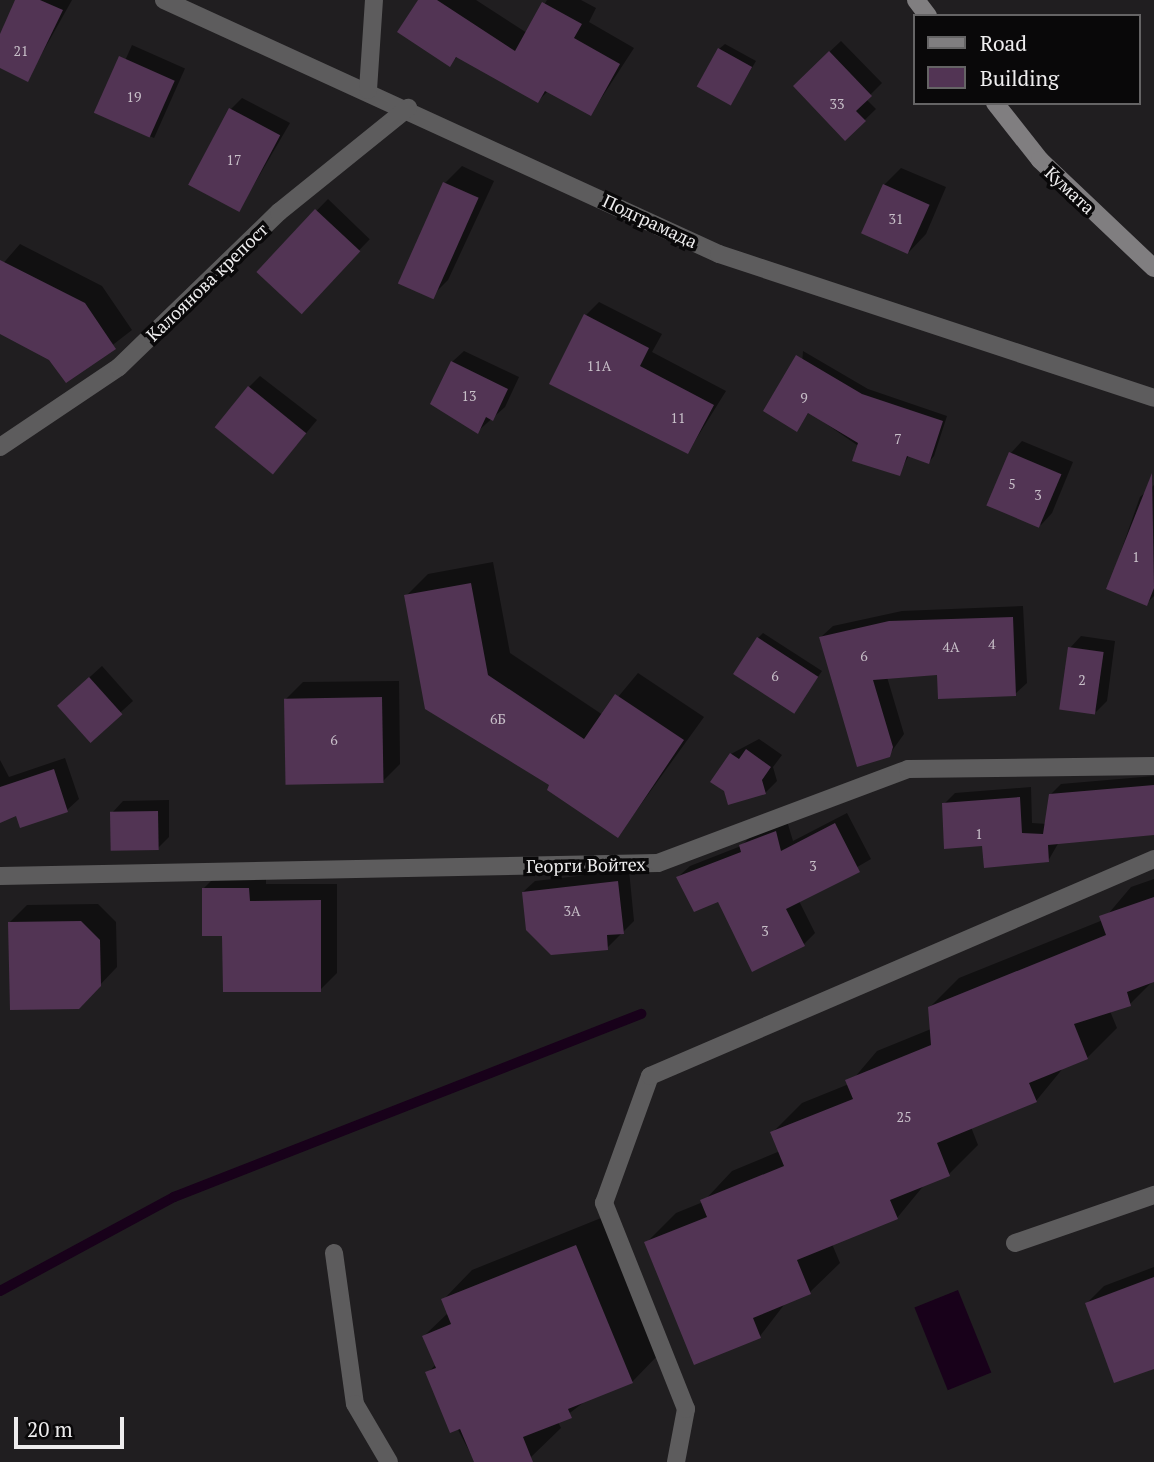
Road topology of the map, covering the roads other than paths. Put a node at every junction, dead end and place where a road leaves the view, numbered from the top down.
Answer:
1 (164, 0) edge
2 (374, 0) edge
3 (368, 90) junction
4 (997, 105) edge
5 (408, 108) junction
6 (1154, 268) edge
7 (1154, 398) edge
8 (0, 447) edge
9 (1154, 766) edge
10 (1154, 859) edge
11 (0, 876) edge
12 (1154, 1195) edge
13 (1014, 1243) dead end
14 (334, 1253) dead end
15 (389, 1462) edge
16 (676, 1462) edge

1 - 3 street, Подграмада
2 - 3 street
3 - 5 street, Подграмада
4 - 6 main road, Кумата
5 - 7 street, Подграмада
5 - 8 street, Калоянова крепост
9 - 11 street, Георги Войтех
10 - 16 street
12 - 13 street
14 - 15 street

